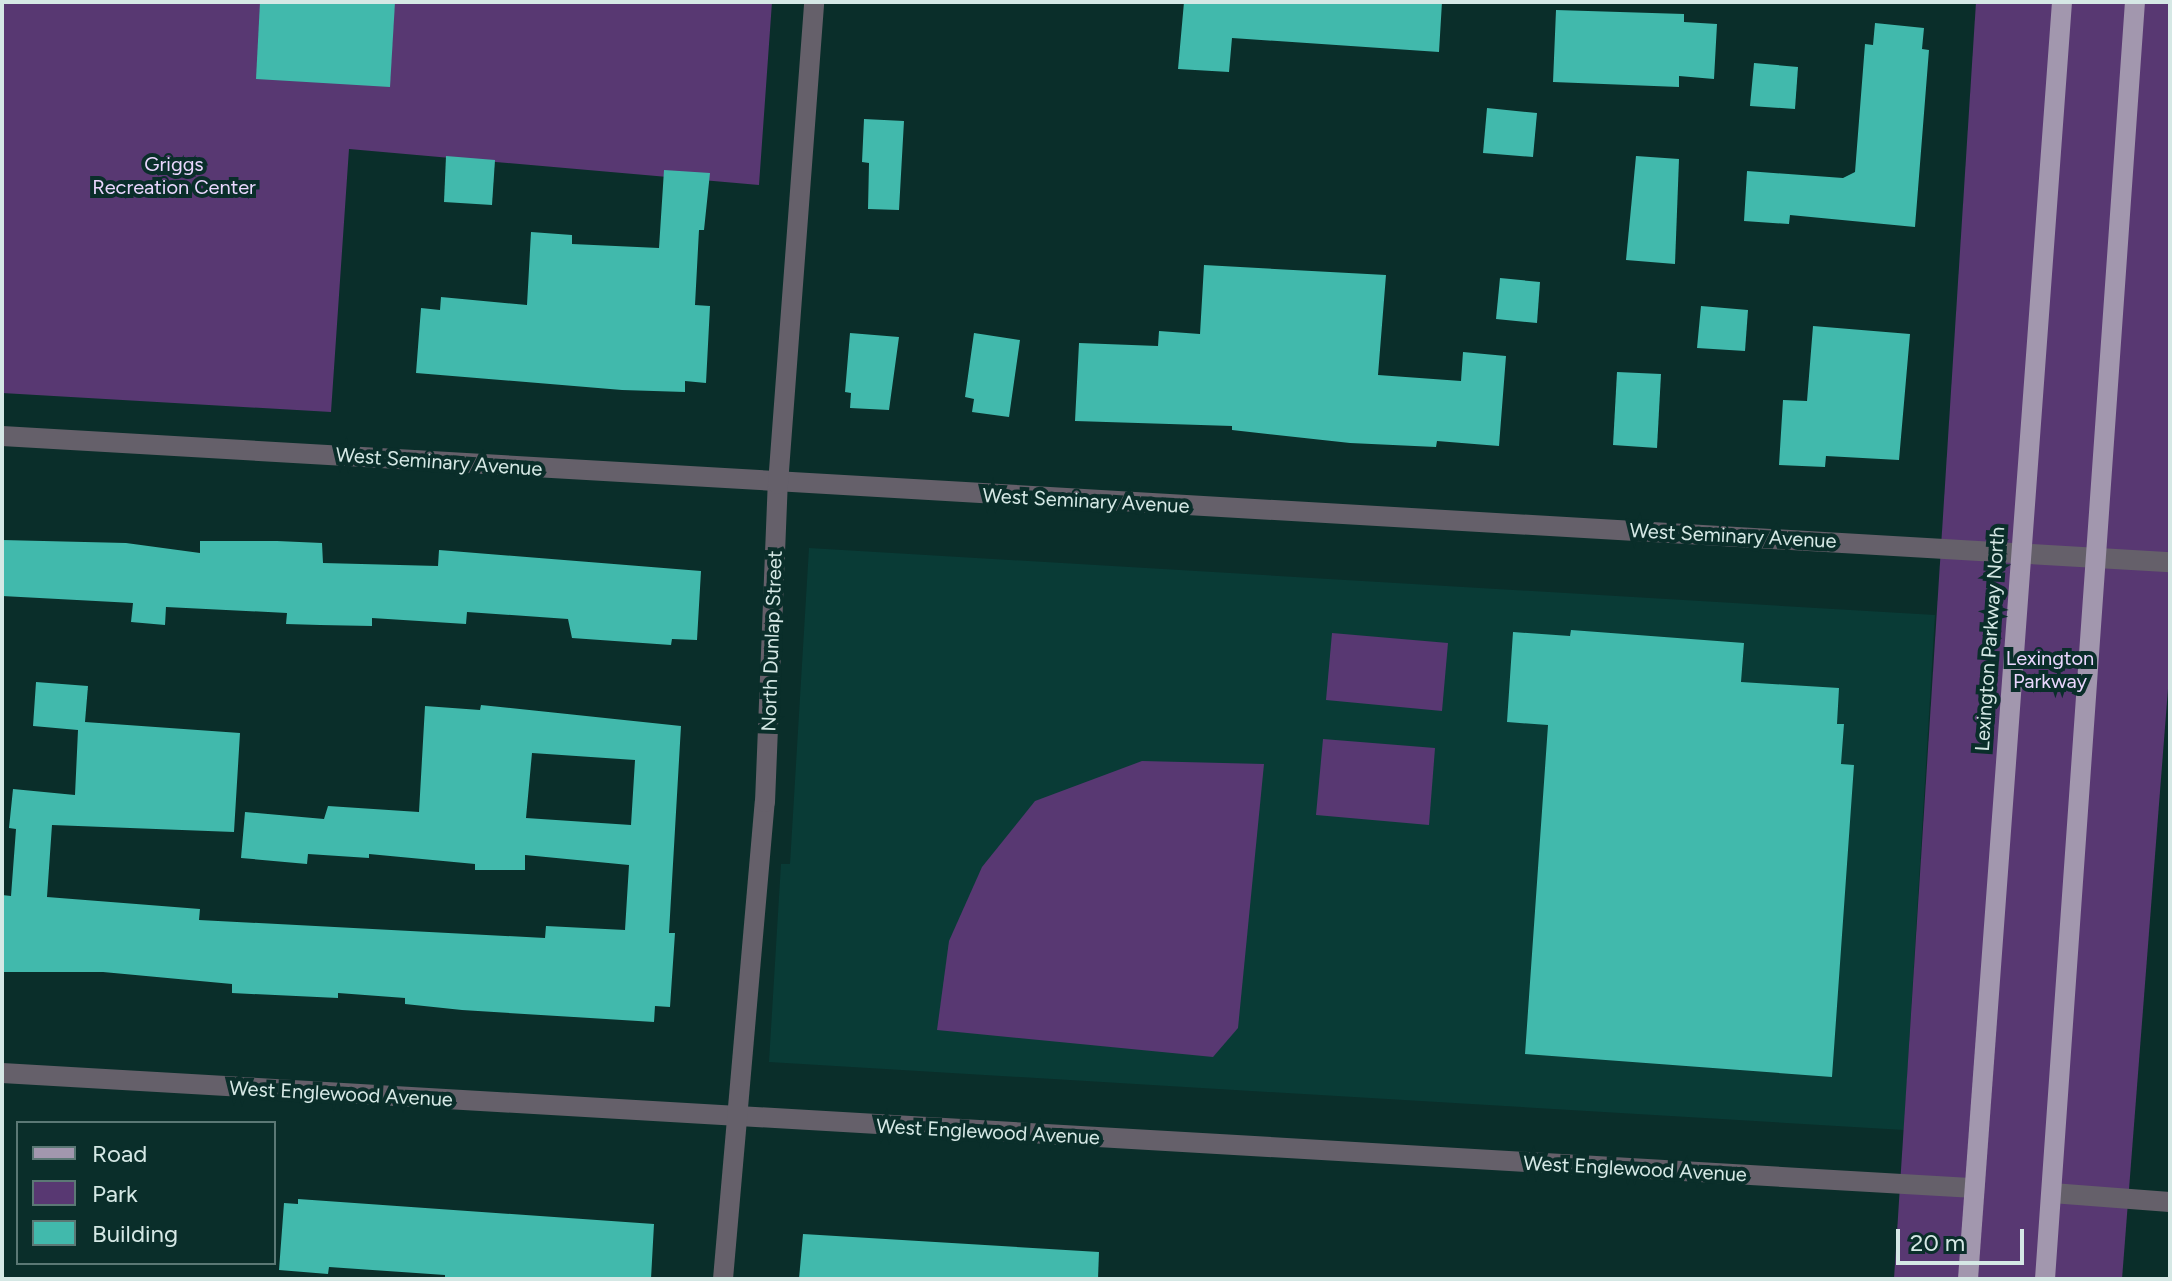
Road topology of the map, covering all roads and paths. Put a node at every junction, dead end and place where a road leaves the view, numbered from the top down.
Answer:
1 (814, 2) edge
2 (2062, 2) edge
3 (2135, 2) edge
4 (2, 436) edge
5 (778, 484) junction
6 (2020, 551) junction
7 (2099, 557) junction
8 (2170, 562) edge
9 (2, 1073) edge
10 (735, 1118) junction
11 (1975, 1188) junction
12 (2052, 1193) junction
13 (2170, 1202) edge
14 (723, 1279) edge
15 (1968, 1279) edge
16 (2045, 1279) edge

1 - 5 street, North Dunlap Street
2 - 6 main road, Lexington Parkway North
3 - 7 main road
4 - 5 street, West Seminary Avenue
5 - 6 street, West Seminary Avenue
5 - 10 street, North Dunlap Street
6 - 7 street, West Seminary Avenue
6 - 11 main road, Lexington Parkway North
7 - 8 street, West Seminary Avenue
7 - 12 main road
9 - 10 street, West Englewood Avenue
10 - 11 street, West Englewood Avenue
10 - 14 street, North Dunlap Street
11 - 15 main road, Lexington Parkway North
12 - 13 street
12 - 16 main road

